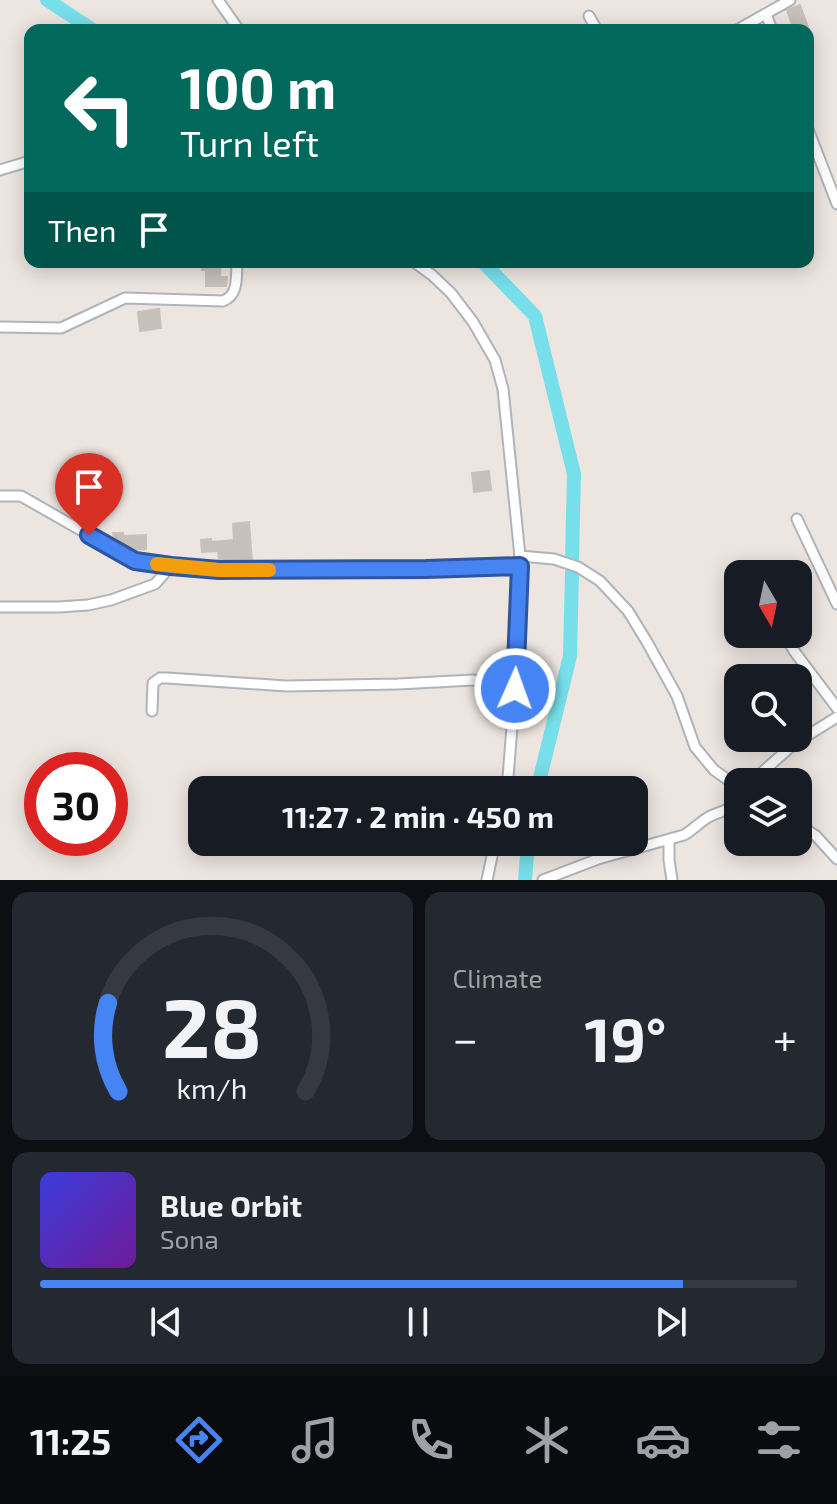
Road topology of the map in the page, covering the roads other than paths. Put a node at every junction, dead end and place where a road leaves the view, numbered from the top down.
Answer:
1 (218, 0) edge
2 (790, 0) edge
3 (766, 14) junction
4 (589, 16) dead end
5 (235, 24) edge
6 (594, 24) edge
7 (748, 24) edge
8 (770, 24) edge
9 (814, 145) edge
10 (24, 163) edge
11 (0, 170) edge
12 (837, 204) edge
13 (236, 268) edge
14 (422, 268) edge
15 (0, 327) edge
16 (0, 496) edge
17 (797, 519) dead end
18 (520, 561) junction
19 (171, 566) junction
20 (837, 604) edge
21 (0, 607) edge
22 (792, 648) edge
23 (515, 689) junction
24 (837, 708) edge
25 (152, 711) dead end
26 (837, 717) edge
27 (767, 768) edge
28 (508, 776) edge
29 (724, 777) edge
30 (724, 812) edge
31 (812, 833) edge
32 (669, 840) junction
33 (492, 856) edge
34 (837, 859) edge
35 (487, 880) edge
36 (543, 880) edge
37 (672, 880) edge

1 - 5 street
2 - 3 street
3 - 7 street
3 - 8 street
4 - 6 street
9 - 12 street
10 - 11 street
13 - 15 street
14 - 18 street
16 - 19 street
17 - 20 street
18 - 19 street
18 - 23 street
18 - 29 street
19 - 21 street
22 - 24 street
23 - 25 street
23 - 28 street
26 - 27 street
30 - 32 street
31 - 34 street
32 - 36 street
32 - 37 street
33 - 35 street

